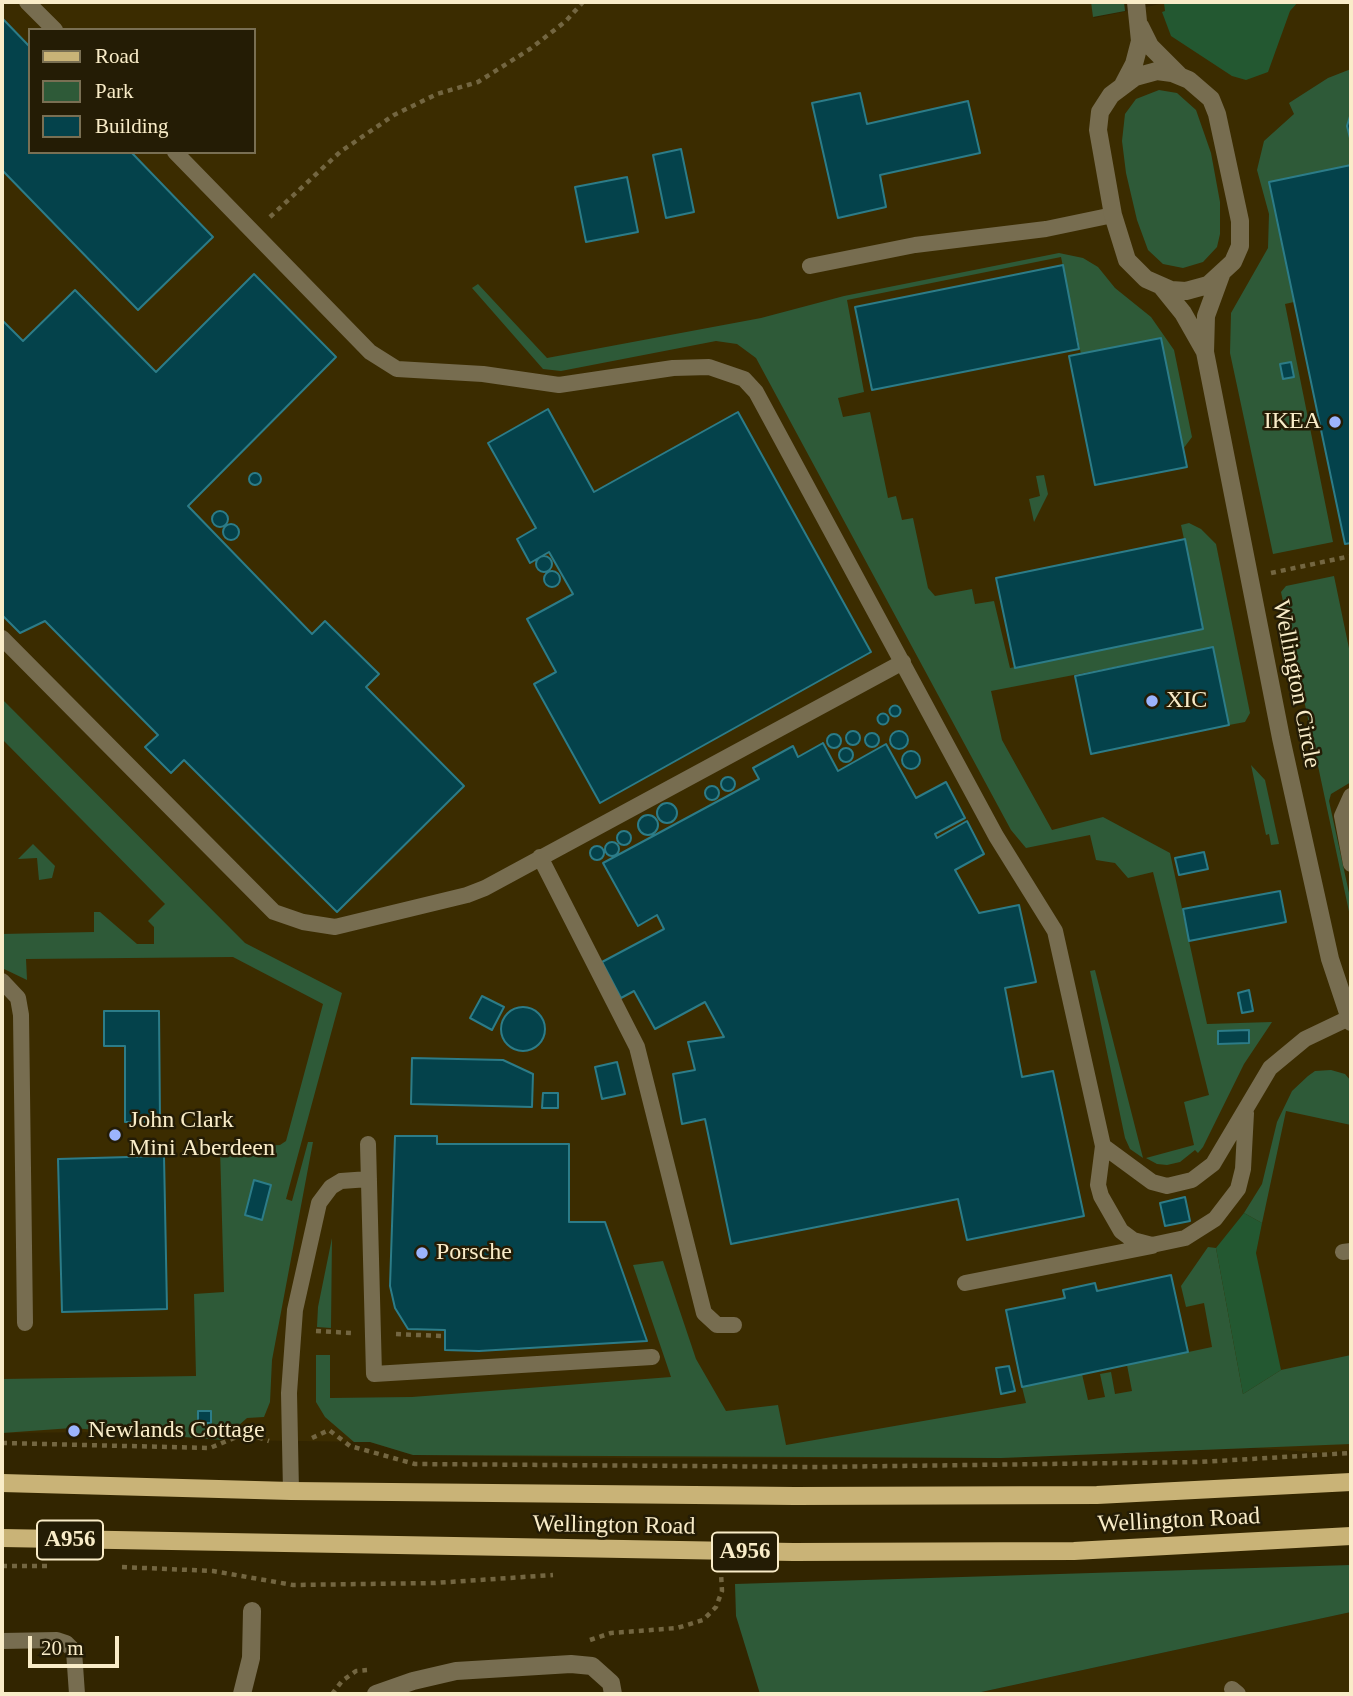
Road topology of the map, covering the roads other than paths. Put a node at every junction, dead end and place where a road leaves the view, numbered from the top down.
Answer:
1 (27, 2) edge
2 (1136, 2) edge
3 (1140, 26) junction
4 (53, 28) edge
5 (1180, 76) junction
6 (1123, 85) junction
7 (177, 154) edge
8 (1113, 215) junction
9 (810, 267) dead end
10 (1221, 275) junction
11 (1162, 287) junction
12 (1205, 352) junction
13 (2, 638) edge
14 (903, 662) junction
15 (1351, 796) edge
16 (540, 857) junction
17 (1351, 864) edge
18 (2, 981) edge
19 (1350, 1020) edge
20 (1246, 1112) junction
21 (368, 1144) dead end
22 (1103, 1146) junction
23 (369, 1179) junction
24 (1168, 1243) junction
25 (965, 1283) dead end
26 (25, 1323) dead end
27 (734, 1325) dead end
28 (652, 1357) dead end
29 (1351, 1482) edge
30 (2, 1483) edge
31 (291, 1491) junction
32 (1351, 1536) edge
33 (2, 1538) edge
34 (252, 1611) dead end
35 (2, 1641) edge
36 (77, 1694) edge
37 (242, 1694) edge
38 (376, 1694) edge
39 (613, 1694) edge

1 - 4 lane
2 - 3 street
3 - 5 street
3 - 6 street
5 - 6 street
5 - 10 street
6 - 8 street
7 - 14 lane
8 - 9 lane
8 - 11 street
10 - 11 street
10 - 12 street, Wellington Circle
11 - 12 street, Wellington Circle
12 - 19 street, Wellington Circle
13 - 16 lane
14 - 16 lane
14 - 22 lane
15 - 17 lane
16 - 27 lane
18 - 26 lane
19 - 20 lane
20 - 22 lane
20 - 24 lane
21 - 23 lane
22 - 24 lane
23 - 28 lane
23 - 31 lane
24 - 25 lane
29 - 31 main road, Wellington Road / A956
30 - 31 main road, Wellington Road / A956
32 - 33 main road, Wellington Road / A956
34 - 37 street
35 - 36 lane
38 - 39 street

